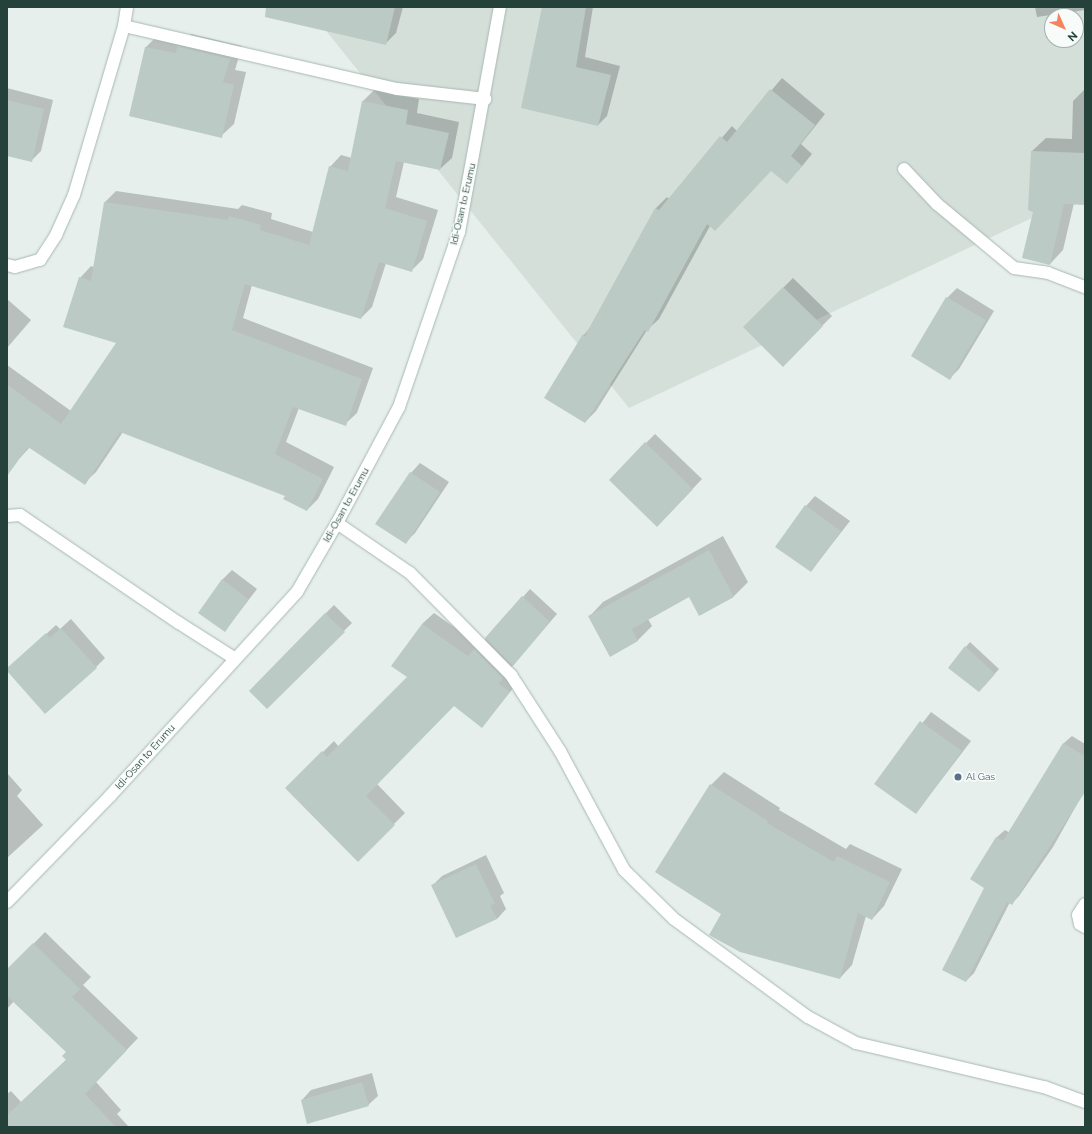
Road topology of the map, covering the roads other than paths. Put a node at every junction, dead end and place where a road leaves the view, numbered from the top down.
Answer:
1 (127, 7) edge
2 (500, 7) edge
3 (124, 26) junction
4 (485, 99) junction
5 (904, 169) dead end
6 (7, 265) edge
7 (1085, 287) edge
8 (7, 516) edge
9 (337, 524) junction
10 (234, 658) junction
11 (7, 902) edge
12 (1085, 904) edge
13 (1085, 927) edge
14 (1085, 1102) edge

1 - 3 street
2 - 4 street, Idi-Osan to Erumu
3 - 4 street
3 - 6 street
4 - 9 street, Idi-Osan to Erumu
5 - 7 street
8 - 10 street
9 - 10 street, Idi-Osan to Erumu
9 - 14 street
10 - 11 street, Idi-Osan to Erumu
12 - 13 street

